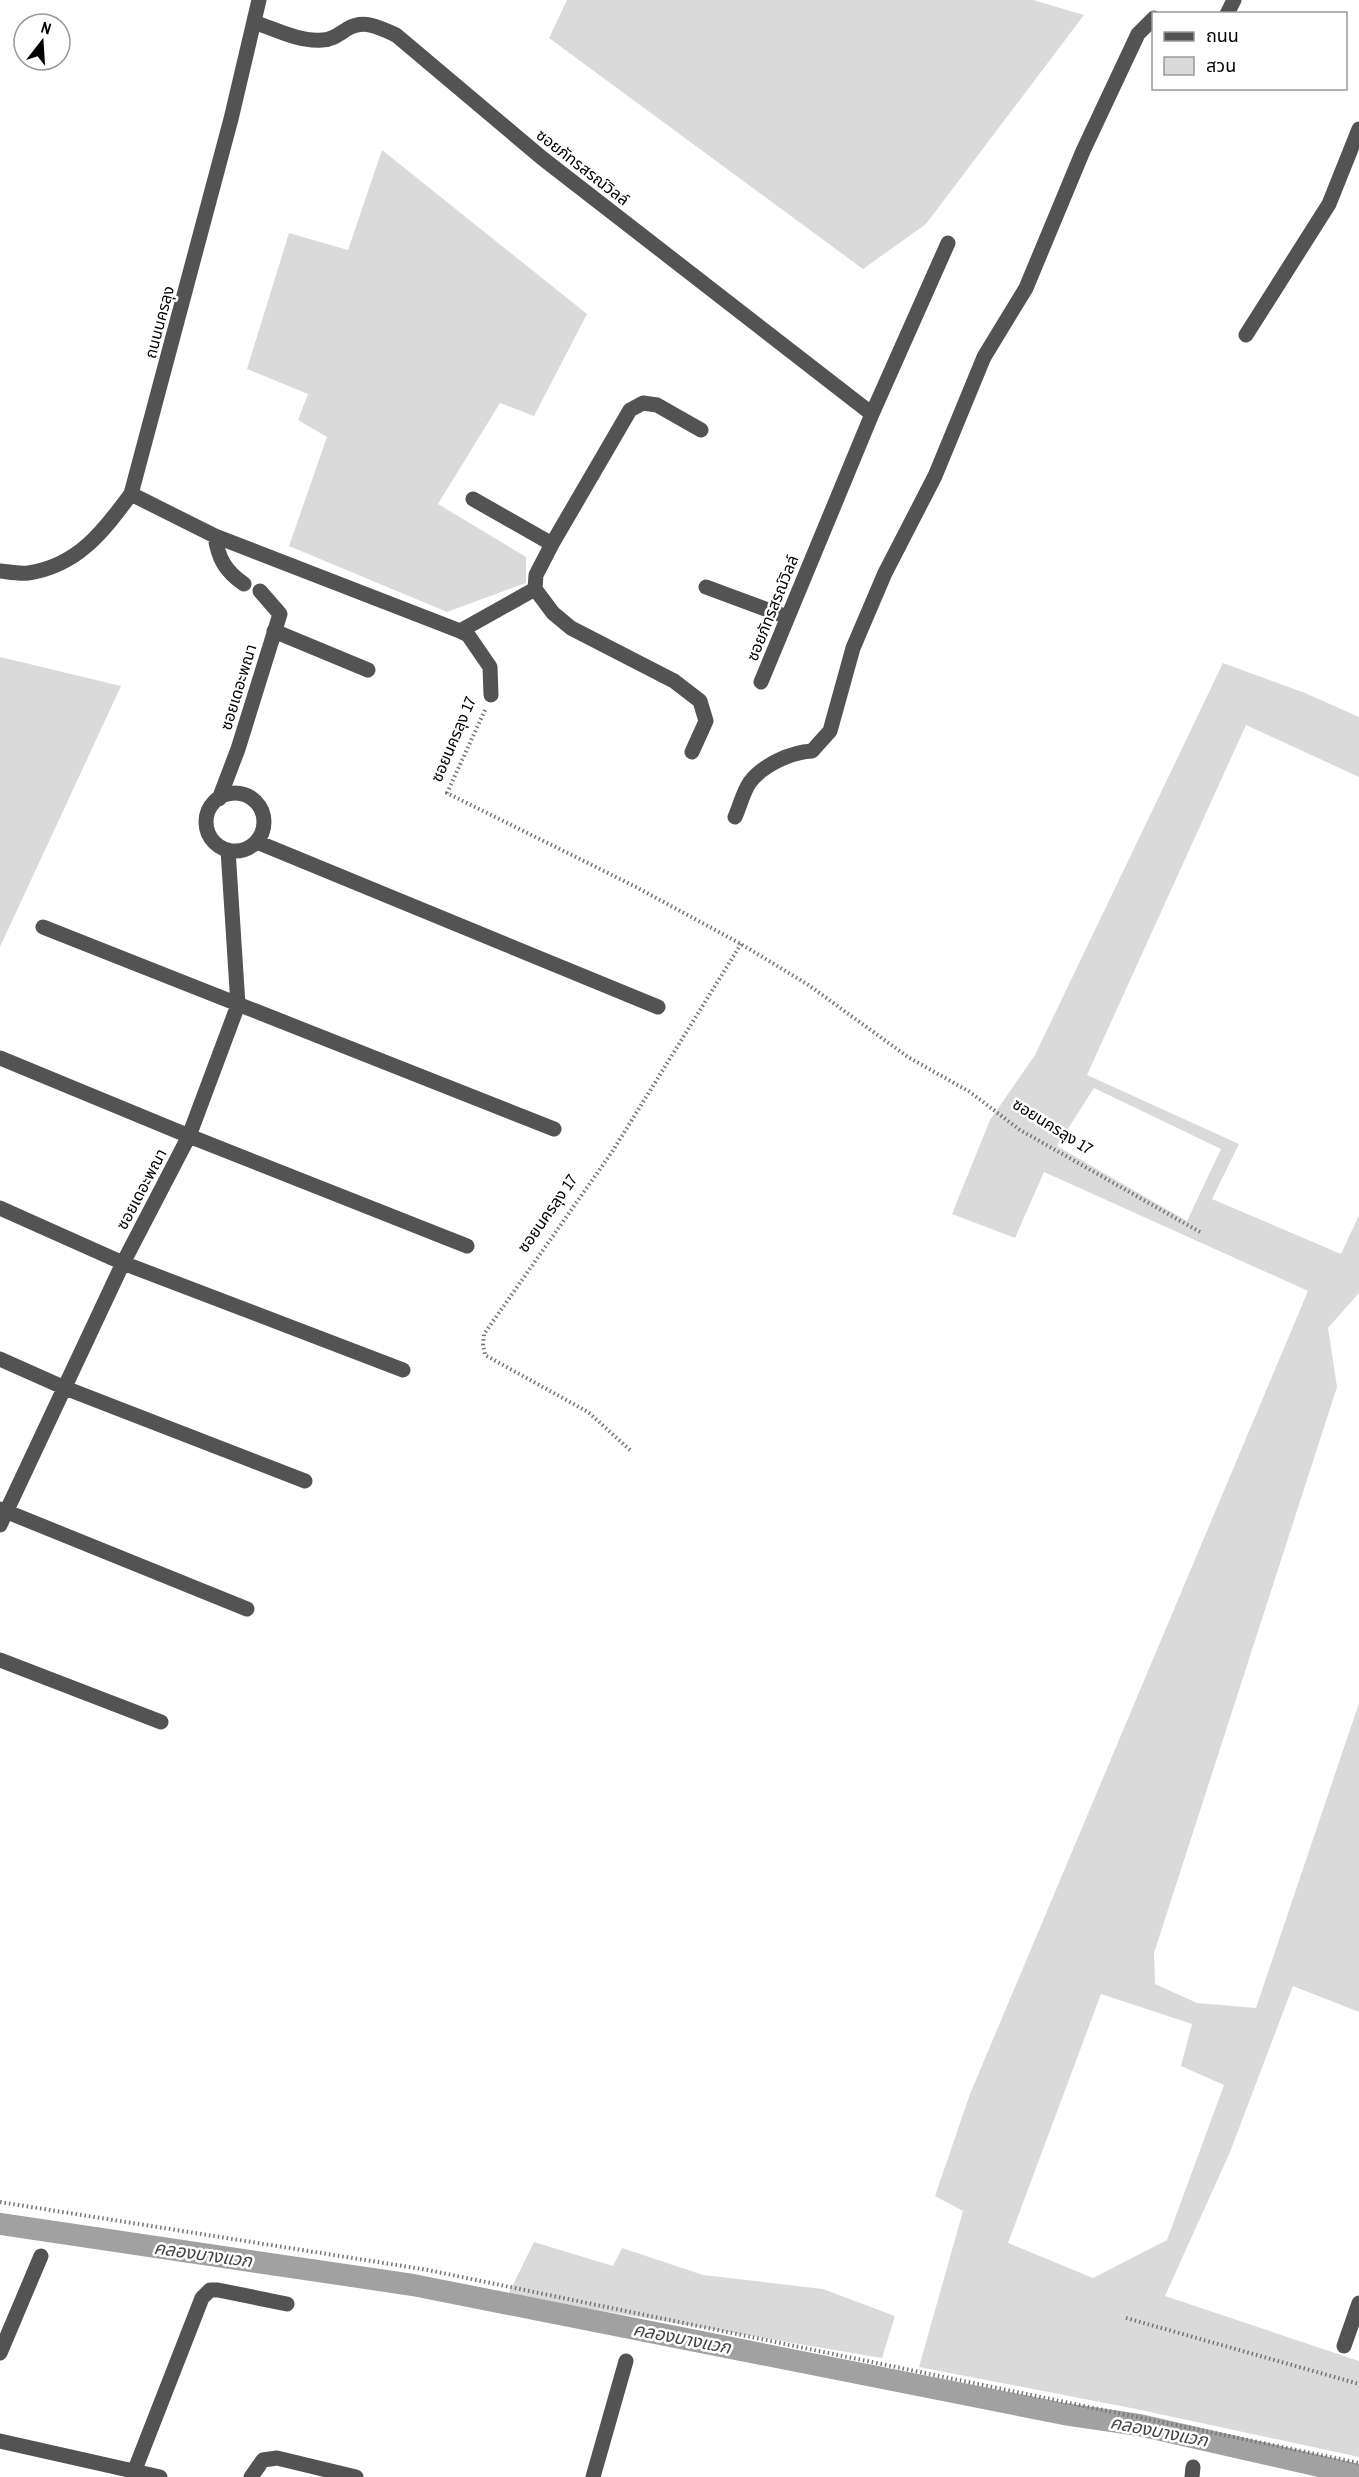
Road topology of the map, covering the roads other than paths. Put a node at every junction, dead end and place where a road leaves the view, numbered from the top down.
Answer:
1 (259, 0) edge
2 (1152, 20) edge
3 (254, 22) junction
4 (1359, 129) edge
5 (948, 243) dead end
6 (1245, 334) dead end
7 (872, 414) junction
8 (701, 430) dead end
9 (131, 495) junction
10 (473, 499) dead end
11 (215, 536) junction
12 (552, 544) junction
13 (0, 571) edge
14 (244, 584) dead end
15 (706, 587) dead end
16 (535, 589) junction
17 (261, 591) dead end
18 (787, 617) junction
19 (274, 631) junction
20 (460, 631) junction
21 (368, 670) dead end
22 (761, 682) dead end
23 (491, 695) road end
24 (692, 752) dead end
25 (219, 799) junction
26 (735, 817) dead end
27 (257, 842) junction
28 (228, 850) junction
29 (44, 927) dead end
30 (238, 1005) junction
31 (657, 1007) dead end
32 (0, 1058) edge
33 (554, 1129) dead end
34 (189, 1136) junction
35 (0, 1208) edge
36 (467, 1245) dead end
37 (123, 1263) junction
38 (0, 1359) edge
39 (403, 1370) dead end
40 (65, 1388) junction
41 (305, 1481) dead end
42 (2, 1515) edge
43 (247, 1609) dead end
44 (0, 1660) edge
45 (161, 1722) dead end
46 (41, 2256) dead end
47 (1359, 2303) edge
48 (287, 2304) dead end
49 (1344, 2346) dead end
50 (0, 2353) edge
51 (626, 2361) dead end
52 (0, 2441) edge
53 (134, 2472) junction
54 (160, 2477) edge
55 (250, 2477) edge
56 (356, 2477) edge
57 (592, 2477) edge

1 - 3 street, ถนนนครลุง
2 - 26 street
3 - 7 street, ซอยภัทรสรณ์วิลล์
3 - 9 street, ถนนนครลุง
4 - 6 street
5 - 7 street, ซอยภัทรสรณ์วิลล์
7 - 18 street, ซอยภัทรสรณ์วิลล์
8 - 12 street
9 - 11 street, ซอยนครลุง 17
9 - 13 street, ถนนนครลุง
10 - 12 street
11 - 14 street
11 - 20 street, ซอยนครลุง 17
12 - 16 street
15 - 18 street
16 - 20 street
16 - 24 street
17 - 19 street, ซอยเดอะพณา
18 - 22 street, ซอยภัทรสรณ์วิลล์
19 - 21 street
19 - 25 street, ซอยเดอะพณา
20 - 23 street, ซอยนครลุง 17
25 - 27 street
25 - 28 street, ซอยเดอะพณา
27 - 28 street
27 - 31 street
28 - 30 street, ซอยเดอะพณา
29 - 30 street
30 - 33 street
30 - 34 street, ซอยเดอะพณา
32 - 34 street
34 - 36 street
34 - 37 street, ซอยเดอะพณา
35 - 37 street
37 - 39 street
37 - 40 street, ซอยเดอะพณา
38 - 40 street
40 - 41 street
40 - 42 street, ซอยเดอะพณา
42 - 43 street
44 - 45 street
46 - 50 street
47 - 49 street
48 - 53 street
51 - 57 street
52 - 53 street
53 - 54 street
55 - 56 street

